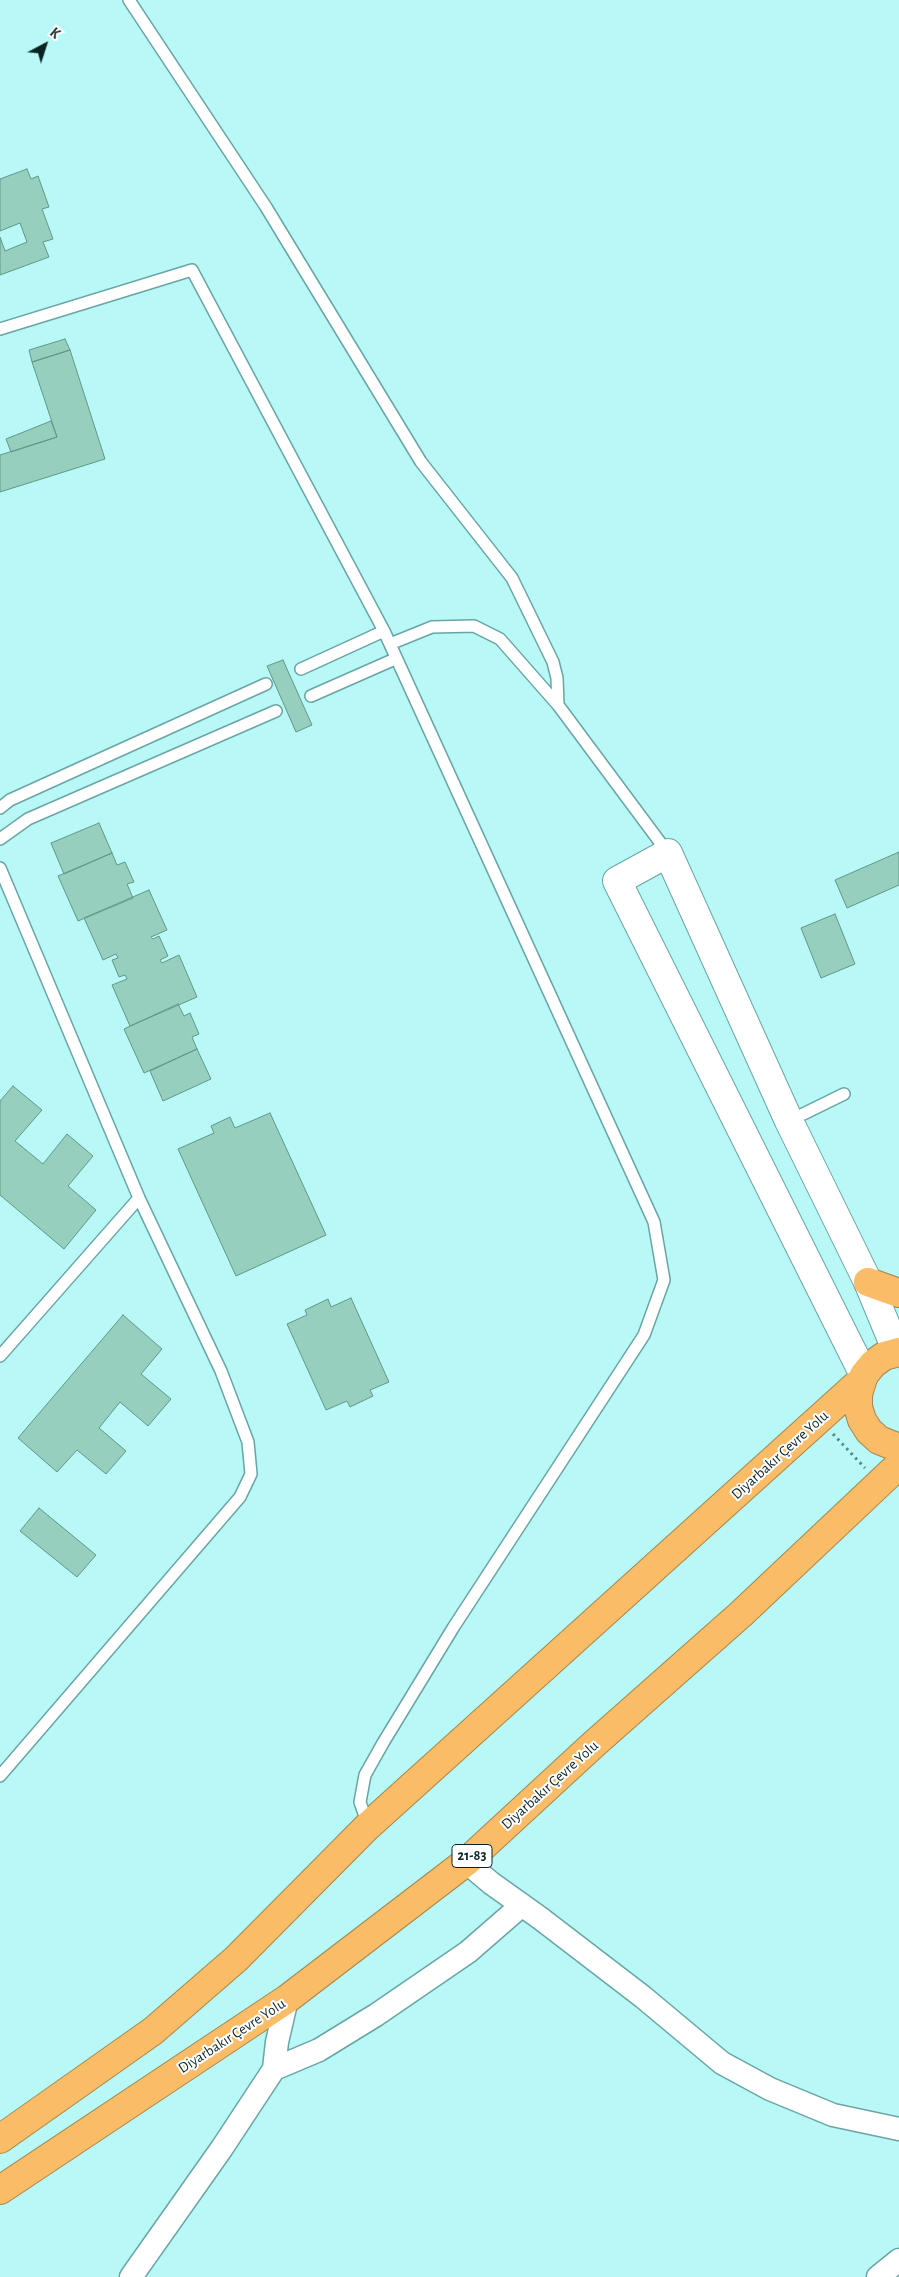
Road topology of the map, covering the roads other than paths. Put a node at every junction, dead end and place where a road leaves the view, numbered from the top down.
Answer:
1 (128, 0) edge
2 (0, 329) edge
3 (384, 631) junction
4 (390, 644) junction
5 (395, 659) junction
6 (300, 669) dead end
7 (266, 684) dead end
8 (311, 696) dead end
9 (558, 705) junction
10 (276, 711) dead end
11 (0, 808) edge
12 (0, 839) edge
13 (668, 853) junction
14 (0, 868) edge
15 (844, 1094) dead end
16 (789, 1121) junction
17 (139, 1198) junction
18 (868, 1282) junction
19 (899, 1293) edge
20 (898, 1351) edge
21 (0, 1356) edge
22 (863, 1378) junction
23 (899, 1448) edge
24 (899, 1465) edge
25 (0, 1776) edge
26 (368, 1826) junction
27 (466, 1862) junction
28 (522, 1905) junction
29 (287, 1999) junction
30 (274, 2069) junction
31 (899, 2130) edge
32 (0, 2139) edge
33 (0, 2190) edge
34 (899, 2260) edge
35 (131, 2277) edge
36 (878, 2277) edge

1 - 9 lane
2 - 3 lane
3 - 4 lane
3 - 6 lane
4 - 5 lane
4 - 9 lane
5 - 8 lane
5 - 26 lane
7 - 11 lane
9 - 13 lane
10 - 12 lane
13 - 16 main road
13 - 22 main road
14 - 17 lane
15 - 16 lane
16 - 18 main road
17 - 21 lane
17 - 25 lane
18 - 19 highway
18 - 20 main road
20 - 22 highway, Diyarbakır Çevre Yolu
22 - 23 highway
22 - 26 highway, Diyarbakır Çevre Yolu
24 - 27 highway, Diyarbakır Çevre Yolu / 21-83
26 - 32 highway, Diyarbakır Çevre Yolu
27 - 28 street
27 - 29 highway, Diyarbakır Çevre Yolu / 21-83
28 - 30 street
28 - 31 street
29 - 30 street
29 - 33 highway, Diyarbakır Çevre Yolu / 21-83
30 - 35 street
34 - 36 street

